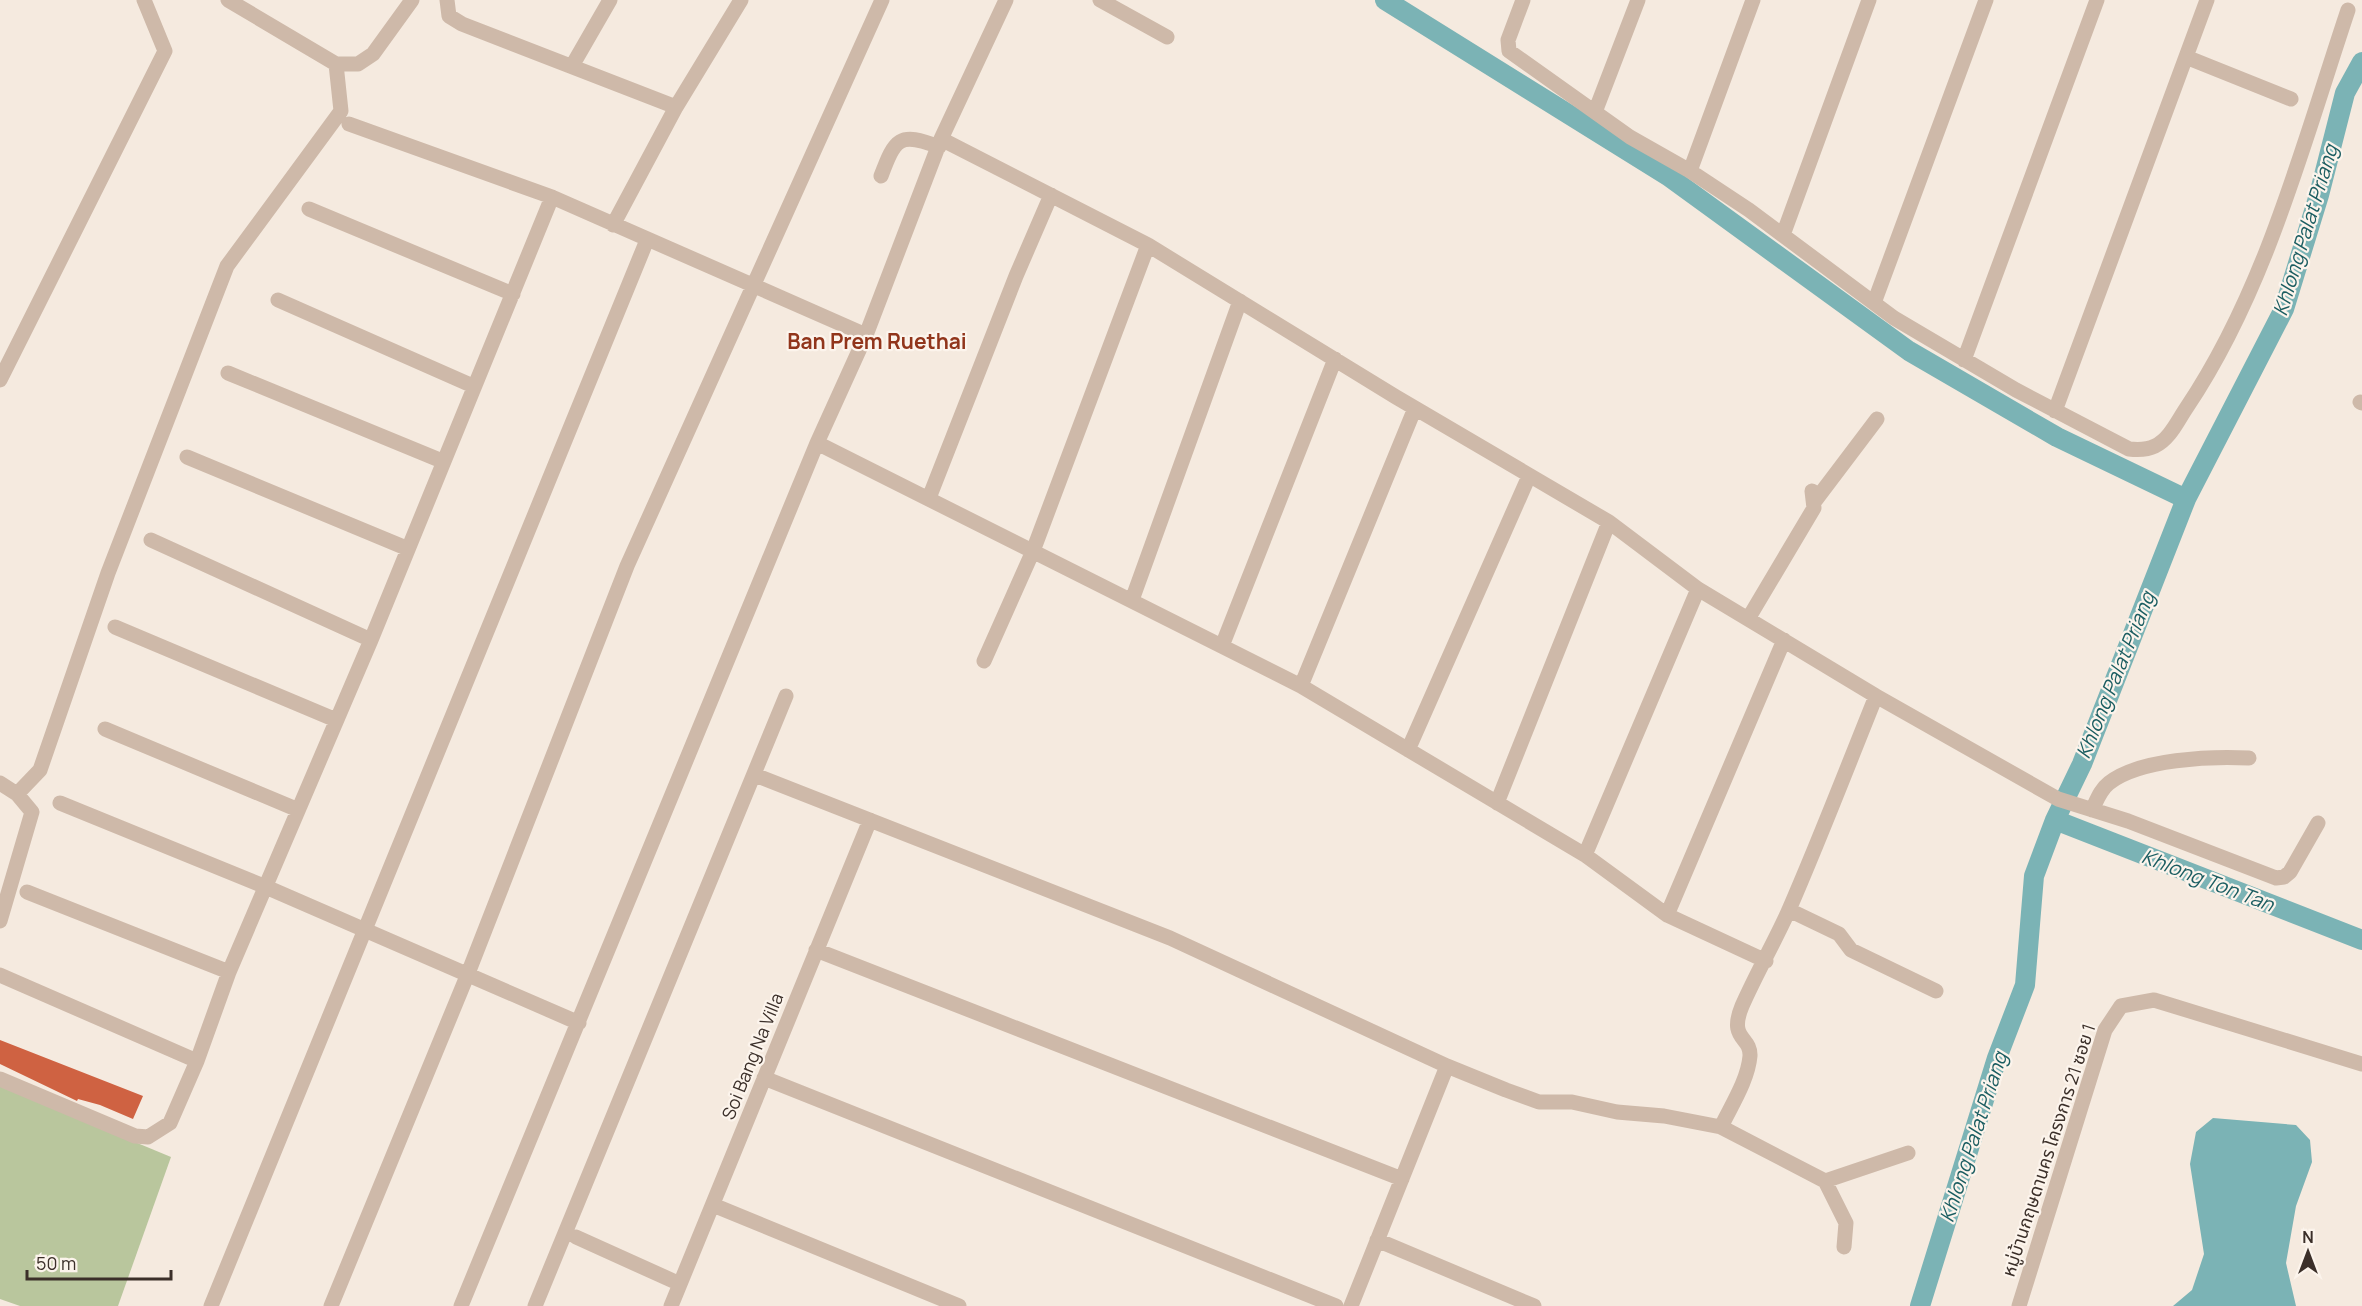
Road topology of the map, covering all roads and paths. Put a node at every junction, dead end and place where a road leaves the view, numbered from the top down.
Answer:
1 (144, 0) edge
2 (228, 0) edge
3 (412, 0) edge
4 (447, 0) edge
5 (610, 0) edge
6 (741, 0) edge
7 (882, 0) edge
8 (1006, 0) edge
9 (1100, 0) edge
10 (1523, 0) edge
11 (1638, 0) edge
12 (1753, 0) edge
13 (1869, 0) edge
14 (1986, 0) edge
15 (2097, 0) edge
16 (2207, 0) edge
17 (2348, 10) dead end
18 (1167, 38) dead end
19 (2186, 57) junction
20 (336, 64) junction
21 (572, 66) junction
22 (2291, 99) dead end
23 (676, 107) junction
24 (1595, 111) junction
25 (349, 124) dead end
26 (940, 143) junction
27 (1690, 171) junction
28 (881, 176) dead end
29 (1052, 195) junction
30 (552, 197) junction
31 (309, 209) dead end
32 (612, 225) junction
33 (1783, 235) junction
34 (647, 240) junction
35 (1148, 245) junction
36 (752, 284) junction
37 (513, 294) junction
38 (278, 300) dead end
39 (1240, 301) junction
40 (1874, 303) junction
41 (866, 335) junction
42 (1335, 359) junction
43 (1964, 360) junction
44 (228, 374) dead end
45 (0, 380) edge
46 (473, 386) junction
47 (1415, 408) junction
48 (2055, 411) junction
49 (1877, 419) dead end
50 (817, 443) junction
51 (187, 457) dead end
52 (442, 461) junction
53 (1529, 476) junction
54 (929, 498) junction
55 (1609, 522) junction
56 (151, 540) dead end
57 (406, 548) junction
58 (1033, 550) junction
59 (1698, 589) junction
60 (1132, 600) junction
61 (1748, 619) junction
62 (115, 627) dead end
63 (371, 639) junction
64 (1784, 639) junction
65 (1222, 646) junction
66 (984, 661) dead end
67 (1301, 686) junction
68 (786, 696) dead end
69 (1876, 696) junction
70 (336, 720) junction
71 (105, 729) dead end
72 (1408, 750) junction
73 (2249, 758) dead end
74 (755, 775) junction
75 (0, 783) edge
76 (17, 794) junction
77 (60, 803) dead end
78 (1497, 803) junction
79 (296, 809) junction
80 (2085, 809) junction
81 (870, 820) junction
82 (2318, 823) dead end
83 (1585, 855) junction
84 (266, 887) junction
85 (27, 892) dead end
86 (1789, 910) junction
87 (1667, 915) junction
88 (0, 921) edge
89 (367, 931) junction
90 (816, 950) junction
91 (1766, 961) junction
92 (229, 972) junction
93 (0, 975) edge
94 (467, 976) junction
95 (1936, 991) dead end
96 (579, 1023) junction
97 (197, 1061) junction
98 (2362, 1064) edge
99 (1447, 1066) junction
100 (764, 1078) junction
101 (0, 1079) edge
102 (1721, 1128) junction
103 (1908, 1153) dead end
104 (1402, 1179) junction
105 (1825, 1180) junction
106 (713, 1205) junction
107 (576, 1238) dead end
108 (1377, 1240) junction
109 (1844, 1247) dead end
110 (680, 1284) junction
111 (212, 1306) edge
112 (331, 1306) edge
113 (461, 1306) edge
114 (535, 1306) edge
115 (671, 1306) edge
116 (959, 1306) edge
117 (1336, 1306) edge
118 (1351, 1306) edge
119 (1534, 1306) edge
120 (2019, 1306) edge

1 - 45 street
2 - 20 street
3 - 20 street
4 - 21 street
5 - 21 street
6 - 23 street
7 - 36 street
8 - 26 street
9 - 18 street
10 - 24 street
11 - 24 street
12 - 27 street
13 - 33 street
14 - 40 street
15 - 43 street
16 - 19 street
17 - 48 street
19 - 22 street
19 - 48 street
20 - 76 street
21 - 23 street
23 - 32 street
24 - 27 street
25 - 30 street
26 - 28 street
26 - 29 street
26 - 41 street
27 - 33 street
29 - 35 street
29 - 54 street
30 - 32 street
30 - 37 street
31 - 37 street
32 - 34 street
33 - 40 street
34 - 36 street
34 - 89 street
35 - 39 street
35 - 58 street
36 - 41 street
36 - 94 street
37 - 46 street
38 - 46 street
39 - 42 street
39 - 60 street
40 - 43 street
41 - 50 street
42 - 47 street
42 - 65 street
43 - 48 street
44 - 52 street
46 - 52 street
47 - 53 street
47 - 67 street
49 - 61 street
50 - 54 street
50 - 96 street
51 - 57 street
52 - 57 street
53 - 55 street
53 - 72 street
54 - 58 street
55 - 59 street
55 - 78 street
56 - 63 street
57 - 63 street
58 - 60 street
58 - 66 street
59 - 61 street
59 - 83 street
60 - 65 street
61 - 64 street
62 - 70 street
63 - 70 street
64 - 69 street
64 - 87 street
65 - 67 street
67 - 72 street
68 - 74 street
69 - 80 street
69 - 86 street
70 - 79 street
71 - 79 street
72 - 78 street
73 - 80 street
74 - 81 street
74 - 114 street
75 - 76 street
76 - 88 street
77 - 84 street
78 - 83 street
79 - 84 street
80 - 82 street
81 - 90 street, Soi Bang Na Villa
81 - 99 street
83 - 87 street
84 - 89 street
84 - 92 street
85 - 92 street
86 - 91 street
86 - 95 street
87 - 91 street
89 - 94 street
89 - 111 street
90 - 100 street, Soi Bang Na Villa
90 - 104 street
91 - 102 street
92 - 97 street
93 - 97 street
94 - 96 street
94 - 112 street
96 - 113 street
97 - 101 street
98 - 120 street, หมู่บ้านกฤษดานคร โครงการ 21 ซอย 1
99 - 102 street
99 - 104 street
100 - 106 street, Soi Bang Na Villa
100 - 117 street
102 - 105 street
103 - 105 street
104 - 108 street
105 - 109 street
106 - 110 street, Soi Bang Na Villa
106 - 116 street
107 - 110 street
108 - 118 street
108 - 119 street
110 - 115 street, Soi Bang Na Villa

